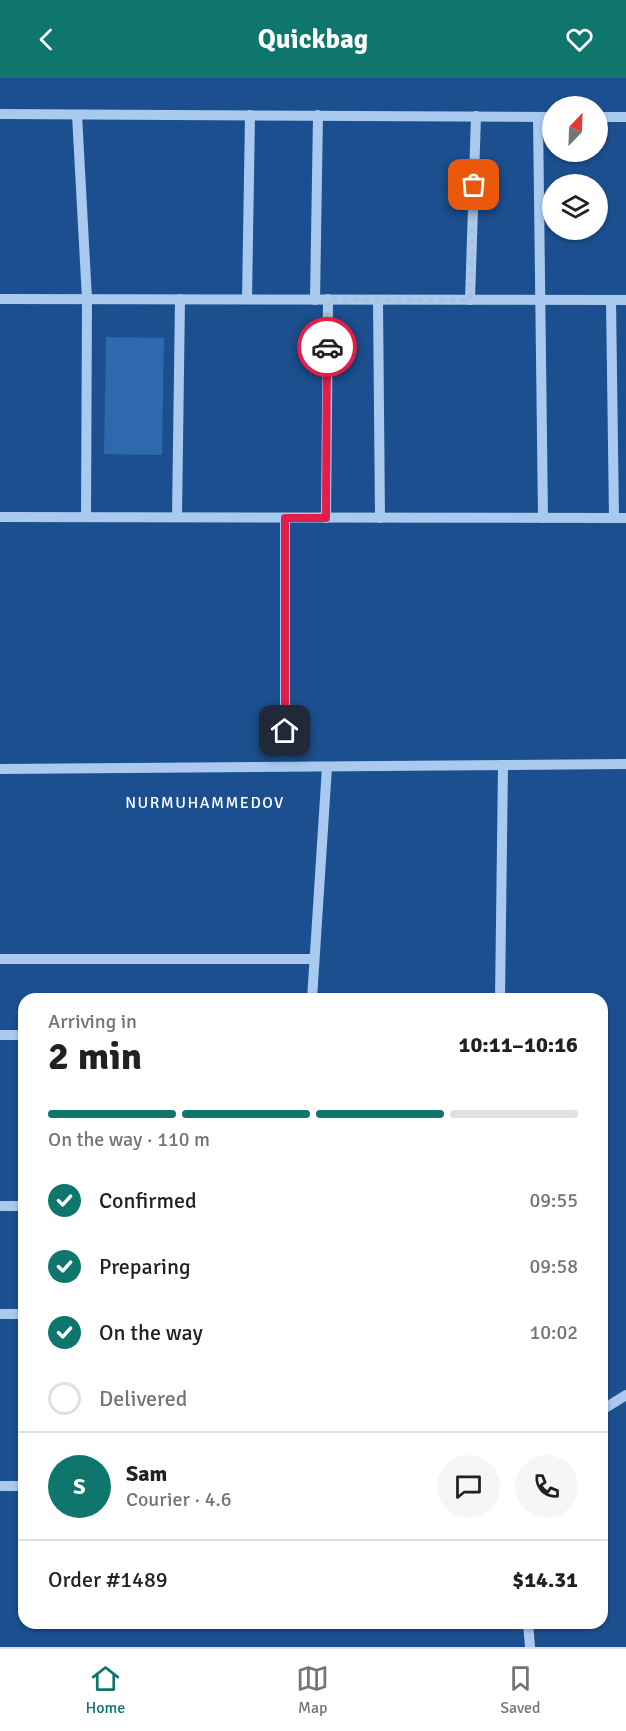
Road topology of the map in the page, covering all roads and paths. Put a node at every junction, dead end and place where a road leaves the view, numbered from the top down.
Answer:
1 (0, 114) edge
2 (77, 115) junction
3 (250, 115) junction
4 (318, 115) junction
5 (476, 116) junction
6 (538, 117) junction
7 (542, 117) edge
8 (608, 117) edge
9 (626, 117) edge
10 (0, 299) edge
11 (87, 299) junction
12 (180, 299) junction
13 (328, 299) junction
14 (247, 300) junction
15 (315, 300) junction
16 (378, 300) junction
17 (470, 300) junction
18 (610, 300) junction
19 (626, 300) edge
20 (540, 301) junction
21 (0, 517) edge
22 (86, 517) junction
23 (177, 517) junction
24 (285, 518) junction
25 (326, 518) junction
26 (380, 518) junction
27 (543, 518) junction
28 (614, 518) junction
29 (626, 518) edge
30 (285, 731) dead end
31 (626, 764) edge
32 (503, 765) junction
33 (327, 767) junction
34 (0, 769) edge
35 (0, 959) edge
36 (314, 959) junction
37 (312, 993) edge
38 (500, 993) edge
39 (0, 1035) edge
40 (18, 1035) edge
41 (0, 1206) edge
42 (18, 1206) edge
43 (0, 1314) edge
44 (18, 1314) edge
45 (626, 1395) edge
46 (608, 1406) edge
47 (0, 1486) edge
48 (18, 1486) edge
49 (528, 1629) edge
50 (530, 1647) edge

1 - 2 street
2 - 3 street
2 - 11 street
3 - 4 street
3 - 14 street
4 - 5 street
4 - 15 street
5 - 6 street
5 - 17 street
6 - 7 street
6 - 20 street
8 - 9 street
10 - 11 street
11 - 12 street
11 - 22 street
12 - 14 street
12 - 23 street
13 - 15 street
13 - 16 street
13 - 25 street
14 - 15 street
16 - 17 street
16 - 26 street
17 - 20 street
18 - 19 street
18 - 20 street
18 - 28 street
20 - 27 street
21 - 22 street
22 - 23 street
23 - 24 street
24 - 25 street
24 - 30 street
25 - 26 street
26 - 27 street
27 - 28 street
28 - 29 street
31 - 32 street
32 - 33 street
32 - 38 street
33 - 34 street
33 - 36 street
35 - 36 street
36 - 37 street
39 - 40 street
41 - 42 street
43 - 44 street
45 - 46 street
47 - 48 street
49 - 50 street

